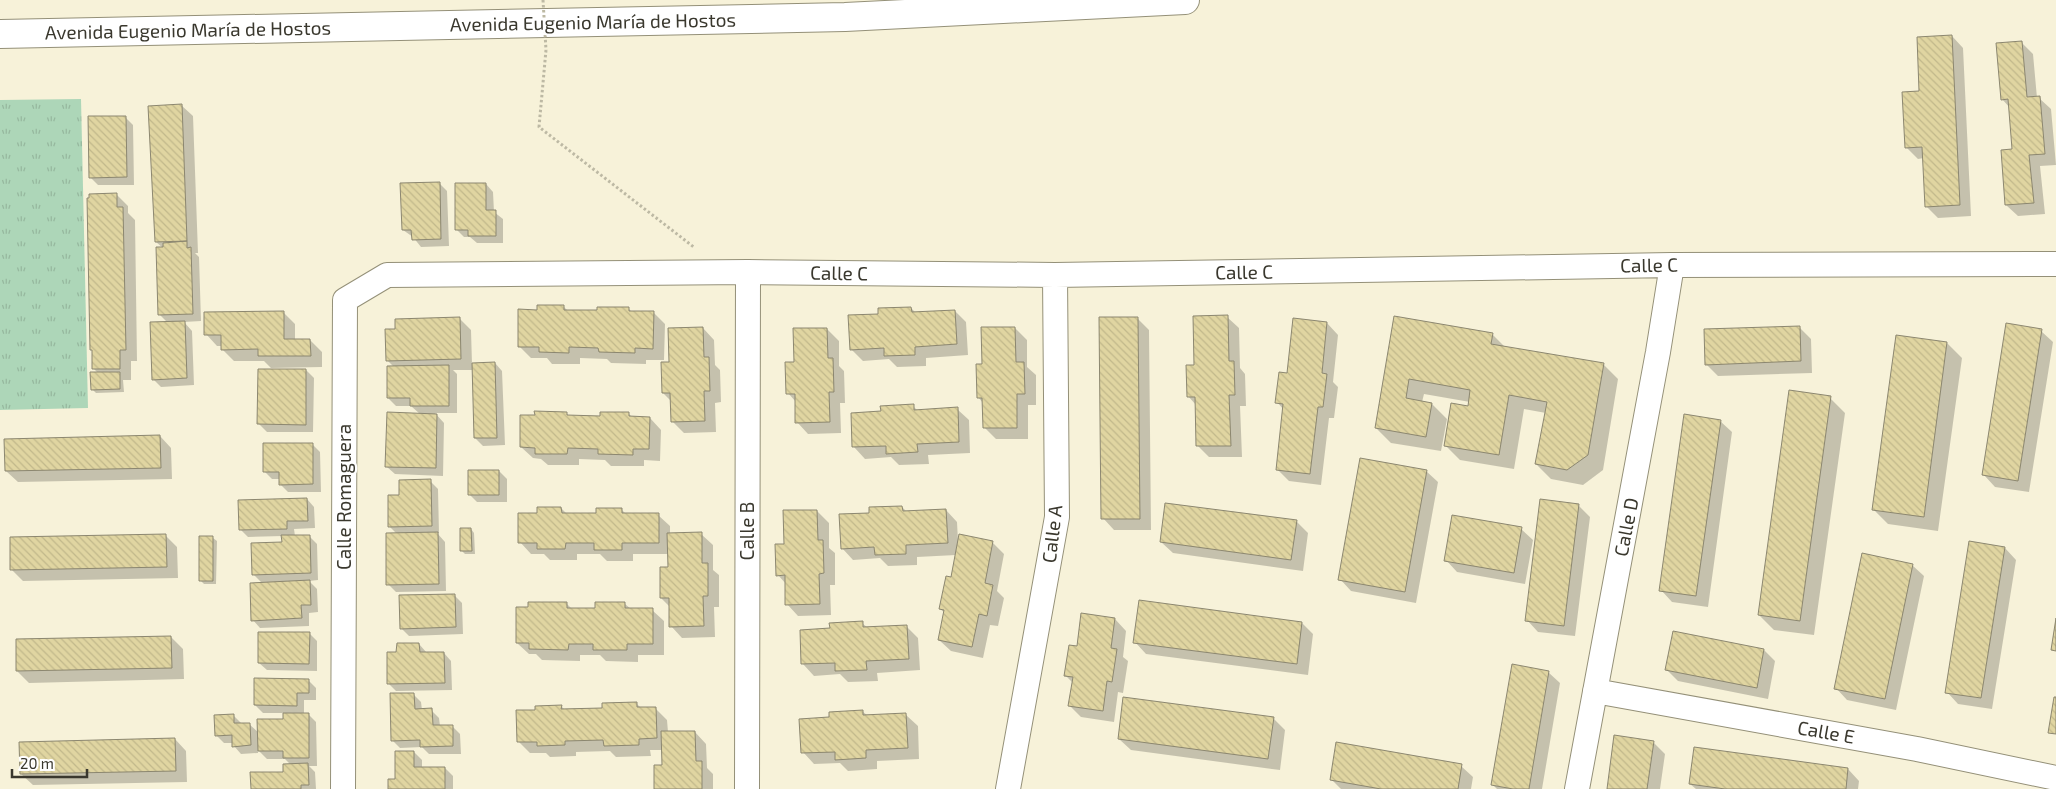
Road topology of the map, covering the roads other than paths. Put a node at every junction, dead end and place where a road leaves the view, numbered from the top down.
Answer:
1 (1185, 0) edge
2 (0, 34) edge
3 (2056, 264) edge
4 (1672, 265) junction
5 (748, 272) junction
6 (432, 274) joint
7 (1055, 275) junction
8 (1595, 691) junction
9 (2056, 778) edge
10 (343, 789) edge
11 (747, 789) edge
12 (1008, 789) edge
13 (1577, 789) edge

1 - 2 highway, Avenida Eugenio María de Hostos
3 - 4 street, Calle C
4 - 7 street, Calle C
4 - 8 street, Calle D
5 - 6 street, Calle C
5 - 7 street, Calle C
5 - 11 street, Calle B
6 - 10 street, Calle Romaguera
7 - 12 street, Calle A
8 - 9 street, Calle E
8 - 13 street, Calle D

